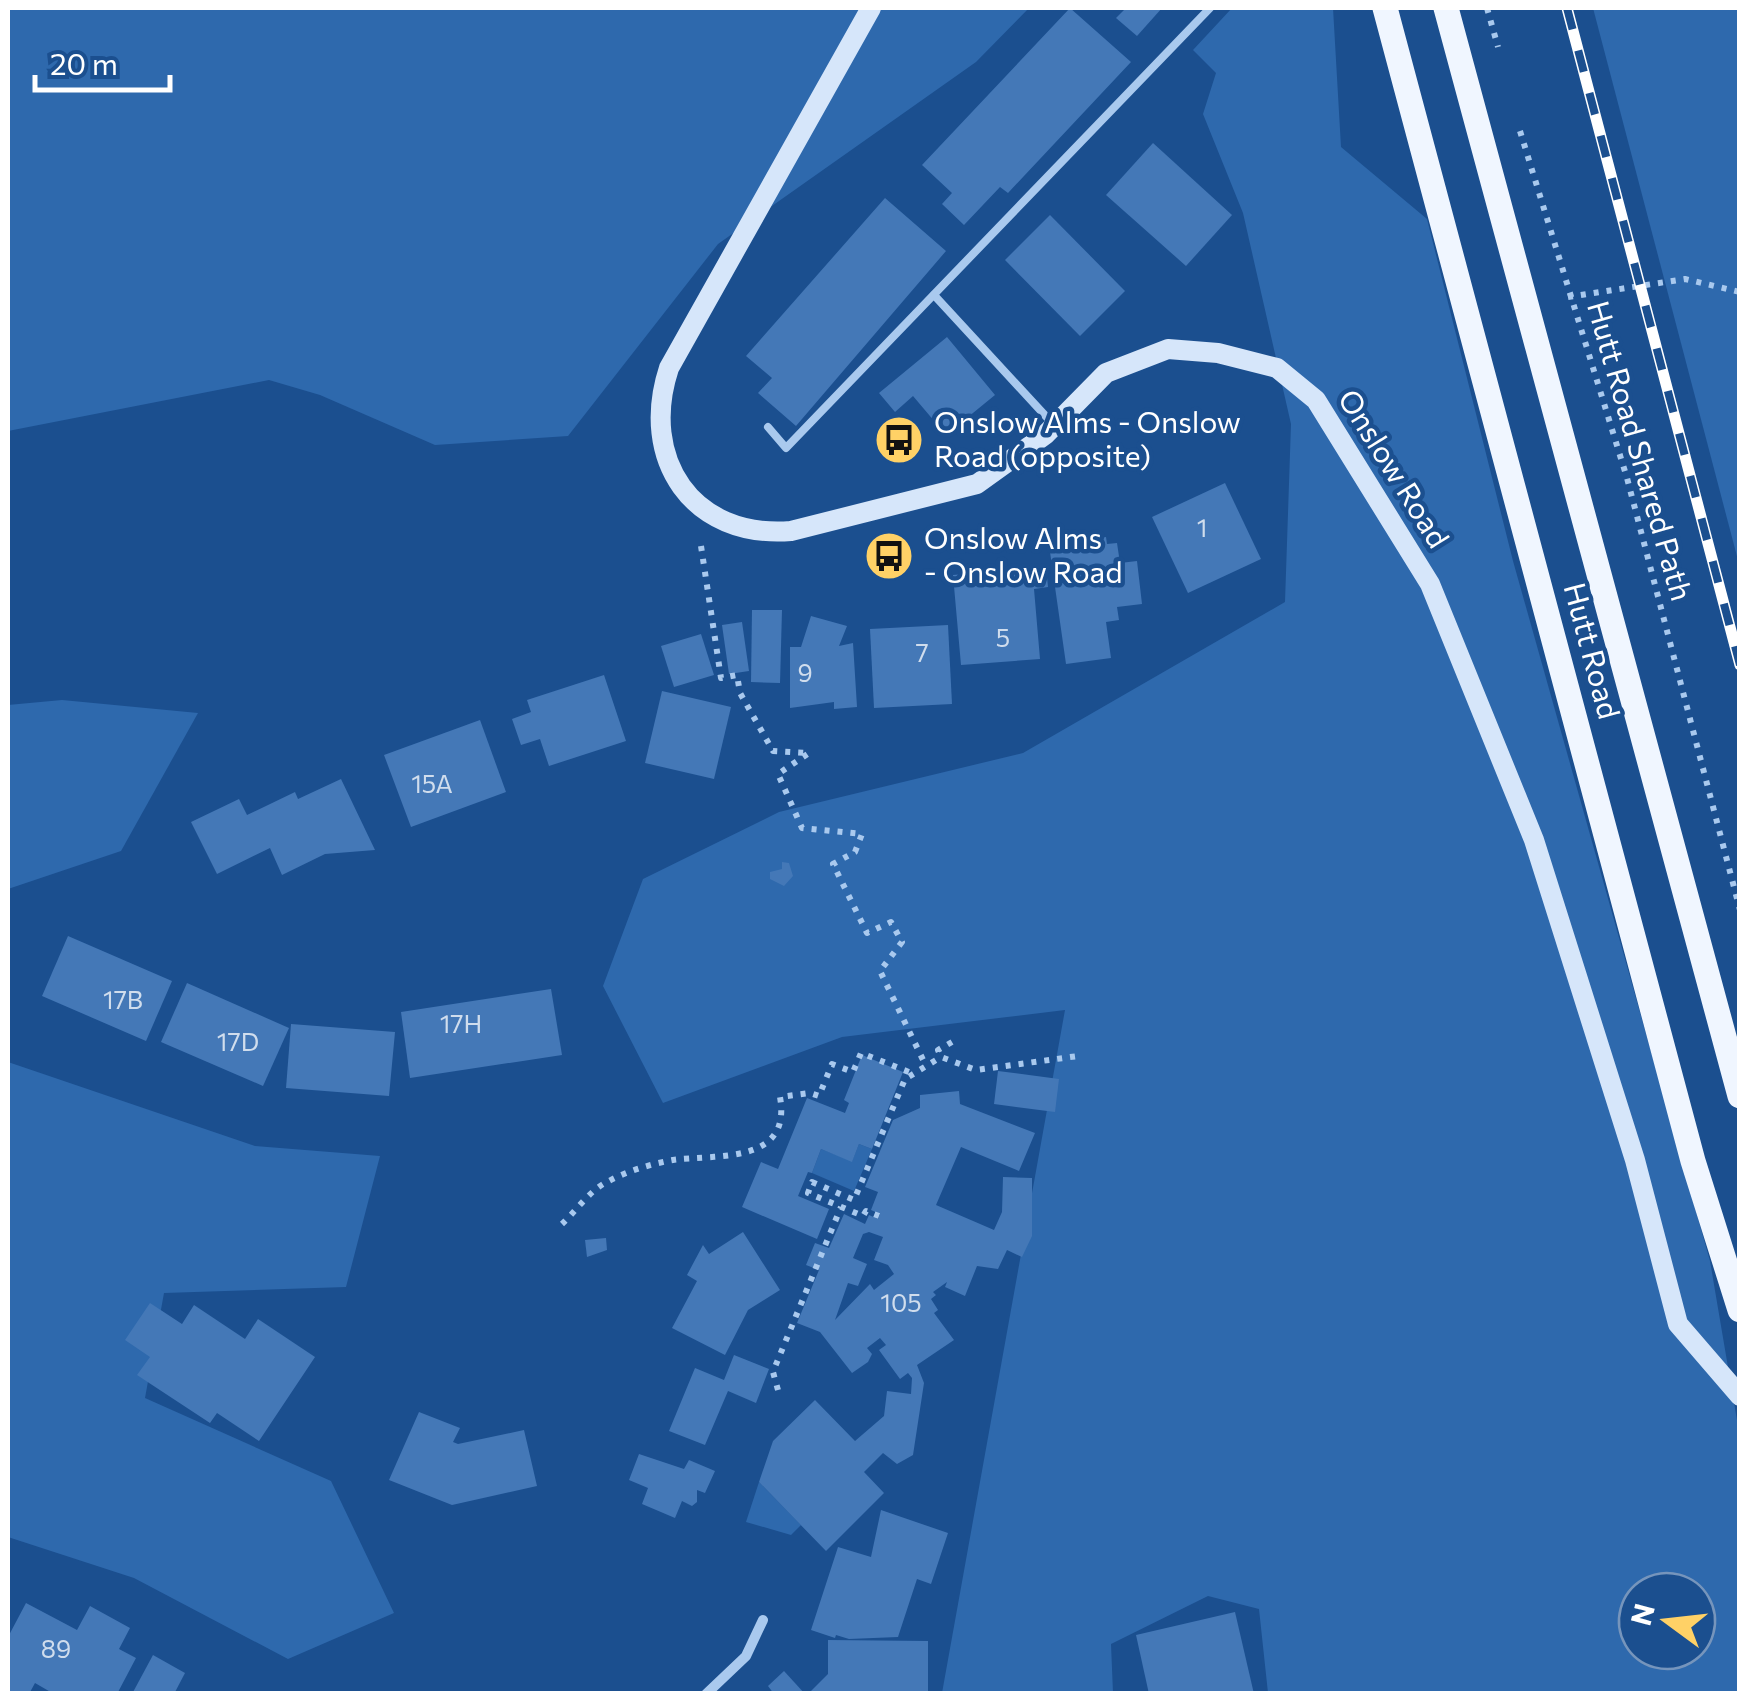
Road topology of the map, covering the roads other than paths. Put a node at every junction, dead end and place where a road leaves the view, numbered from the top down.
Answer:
1 (872, 8) edge
2 (1210, 8) edge
3 (1386, 8) edge
4 (1446, 8) edge
5 (934, 295) junction
6 (1054, 425) junction
7 (768, 427) dead end
8 (1740, 1096) edge
9 (1740, 1310) edge
10 (1740, 1396) edge
11 (763, 1620) dead end
12 (706, 1694) edge

1 - 6 main road, Onslow Road
2 - 5 lane
3 - 9 main road, Hutt Road
4 - 8 main road, Hutt Road
5 - 6 lane
5 - 7 lane
6 - 10 main road, Onslow Road
11 - 12 street

